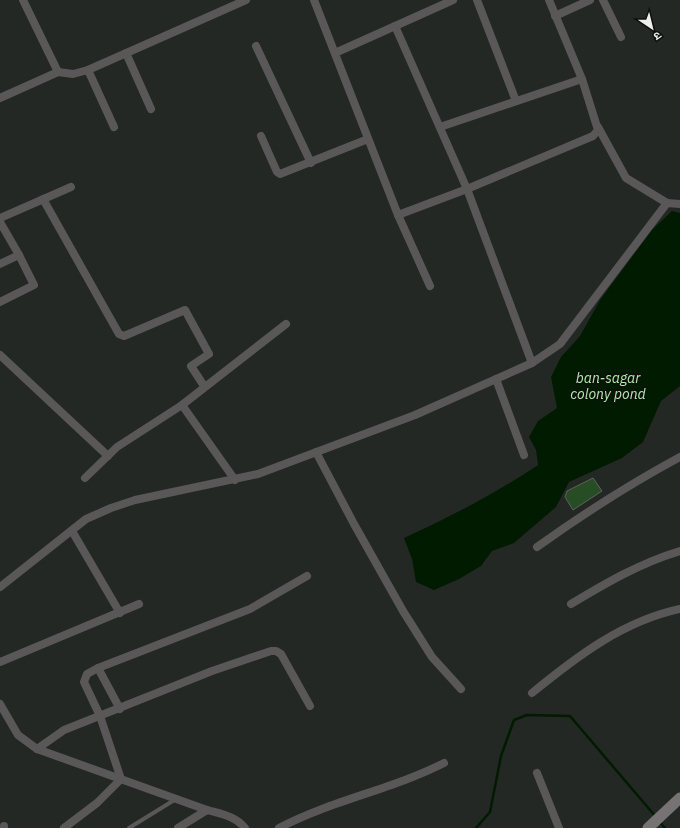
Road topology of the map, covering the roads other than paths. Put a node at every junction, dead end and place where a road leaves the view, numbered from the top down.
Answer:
1 (23, 0) edge
2 (246, 0) edge
3 (314, 0) edge
4 (453, 0) edge
5 (477, 0) edge
6 (548, 0) edge
7 (590, 0) edge
8 (603, 0) edge
9 (555, 16) junction
10 (395, 26) junction
11 (621, 37) dead end
12 (256, 46) dead end
13 (126, 53) junction
14 (335, 53) junction
15 (88, 70) junction
16 (58, 72) junction
17 (582, 79) junction
18 (0, 98) edge
19 (516, 101) junction
20 (151, 109) dead end
21 (114, 127) dead end
22 (440, 127) junction
23 (598, 127) junction
24 (261, 136) dead end
25 (368, 139) junction
26 (310, 163) junction
27 (71, 187) dead end
28 (467, 189) junction
29 (43, 199) junction
30 (667, 203) junction
31 (680, 204) edge
32 (398, 215) junction
33 (0, 218) edge
34 (0, 222) edge
35 (19, 255) junction
36 (0, 264) edge
37 (430, 286) dead end
38 (0, 302) edge
39 (286, 324) dead end
40 (0, 355) edge
41 (532, 363) junction
42 (496, 379) junction
43 (204, 386) junction
44 (182, 405) junction
45 (316, 452) junction
46 (524, 455) dead end
47 (108, 456) junction
48 (680, 457) edge
49 (85, 478) dead end
50 (235, 480) junction
51 (72, 531) junction
52 (537, 547) dead end
53 (680, 551) edge
54 (307, 576) dead end
55 (0, 587) edge
56 (139, 604) dead end
57 (571, 604) dead end
58 (680, 609) edge
59 (120, 612) junction
60 (0, 662) edge
61 (98, 668) junction
62 (461, 689) dead end
63 (532, 694) dead end
64 (0, 704) edge
65 (310, 706) dead end
66 (120, 709) junction
67 (100, 716) junction
68 (37, 749) junction
69 (444, 763) dead end
70 (537, 773) dead end
71 (121, 779) junction
72 (176, 798) junction
73 (680, 798) edge
74 (207, 810) junction
75 (649, 827) edge
76 (64, 828) edge
77 (129, 828) edge
78 (178, 828) edge
79 (245, 828) edge
80 (279, 828) edge
81 (559, 828) edge

1 - 16 street
2 - 13 street
3 - 14 street
4 - 10 street
5 - 19 street
6 - 9 street
7 - 9 street
8 - 11 street
9 - 17 street
10 - 14 street
10 - 22 street
12 - 26 street
13 - 15 street
13 - 20 street
14 - 25 street
15 - 16 street
15 - 21 street
16 - 18 street
17 - 19 street
17 - 23 street
19 - 22 street
22 - 28 street
23 - 28 street
23 - 30 street
24 - 26 street
25 - 26 street
25 - 32 street
27 - 29 street
28 - 32 street
28 - 41 street
29 - 33 street
29 - 43 street
30 - 31 street
30 - 41 street
32 - 37 street
34 - 35 street
35 - 36 street
35 - 38 street
39 - 43 street
40 - 47 street
41 - 42 street
42 - 45 street
42 - 46 street
43 - 44 street
44 - 47 street
44 - 50 street
45 - 50 street
45 - 62 street
47 - 49 street
48 - 52 street
50 - 51 street
51 - 55 street
51 - 59 street
53 - 57 street
54 - 61 street
56 - 59 street
58 - 63 street
59 - 60 street
61 - 66 street
61 - 67 street
64 - 68 street
65 - 66 street
66 - 67 street
67 - 68 street
67 - 71 street
68 - 71 street
69 - 80 street
70 - 81 street
71 - 72 street
71 - 76 street
72 - 74 street
72 - 77 lane
73 - 75 main road
74 - 78 street
74 - 79 street

